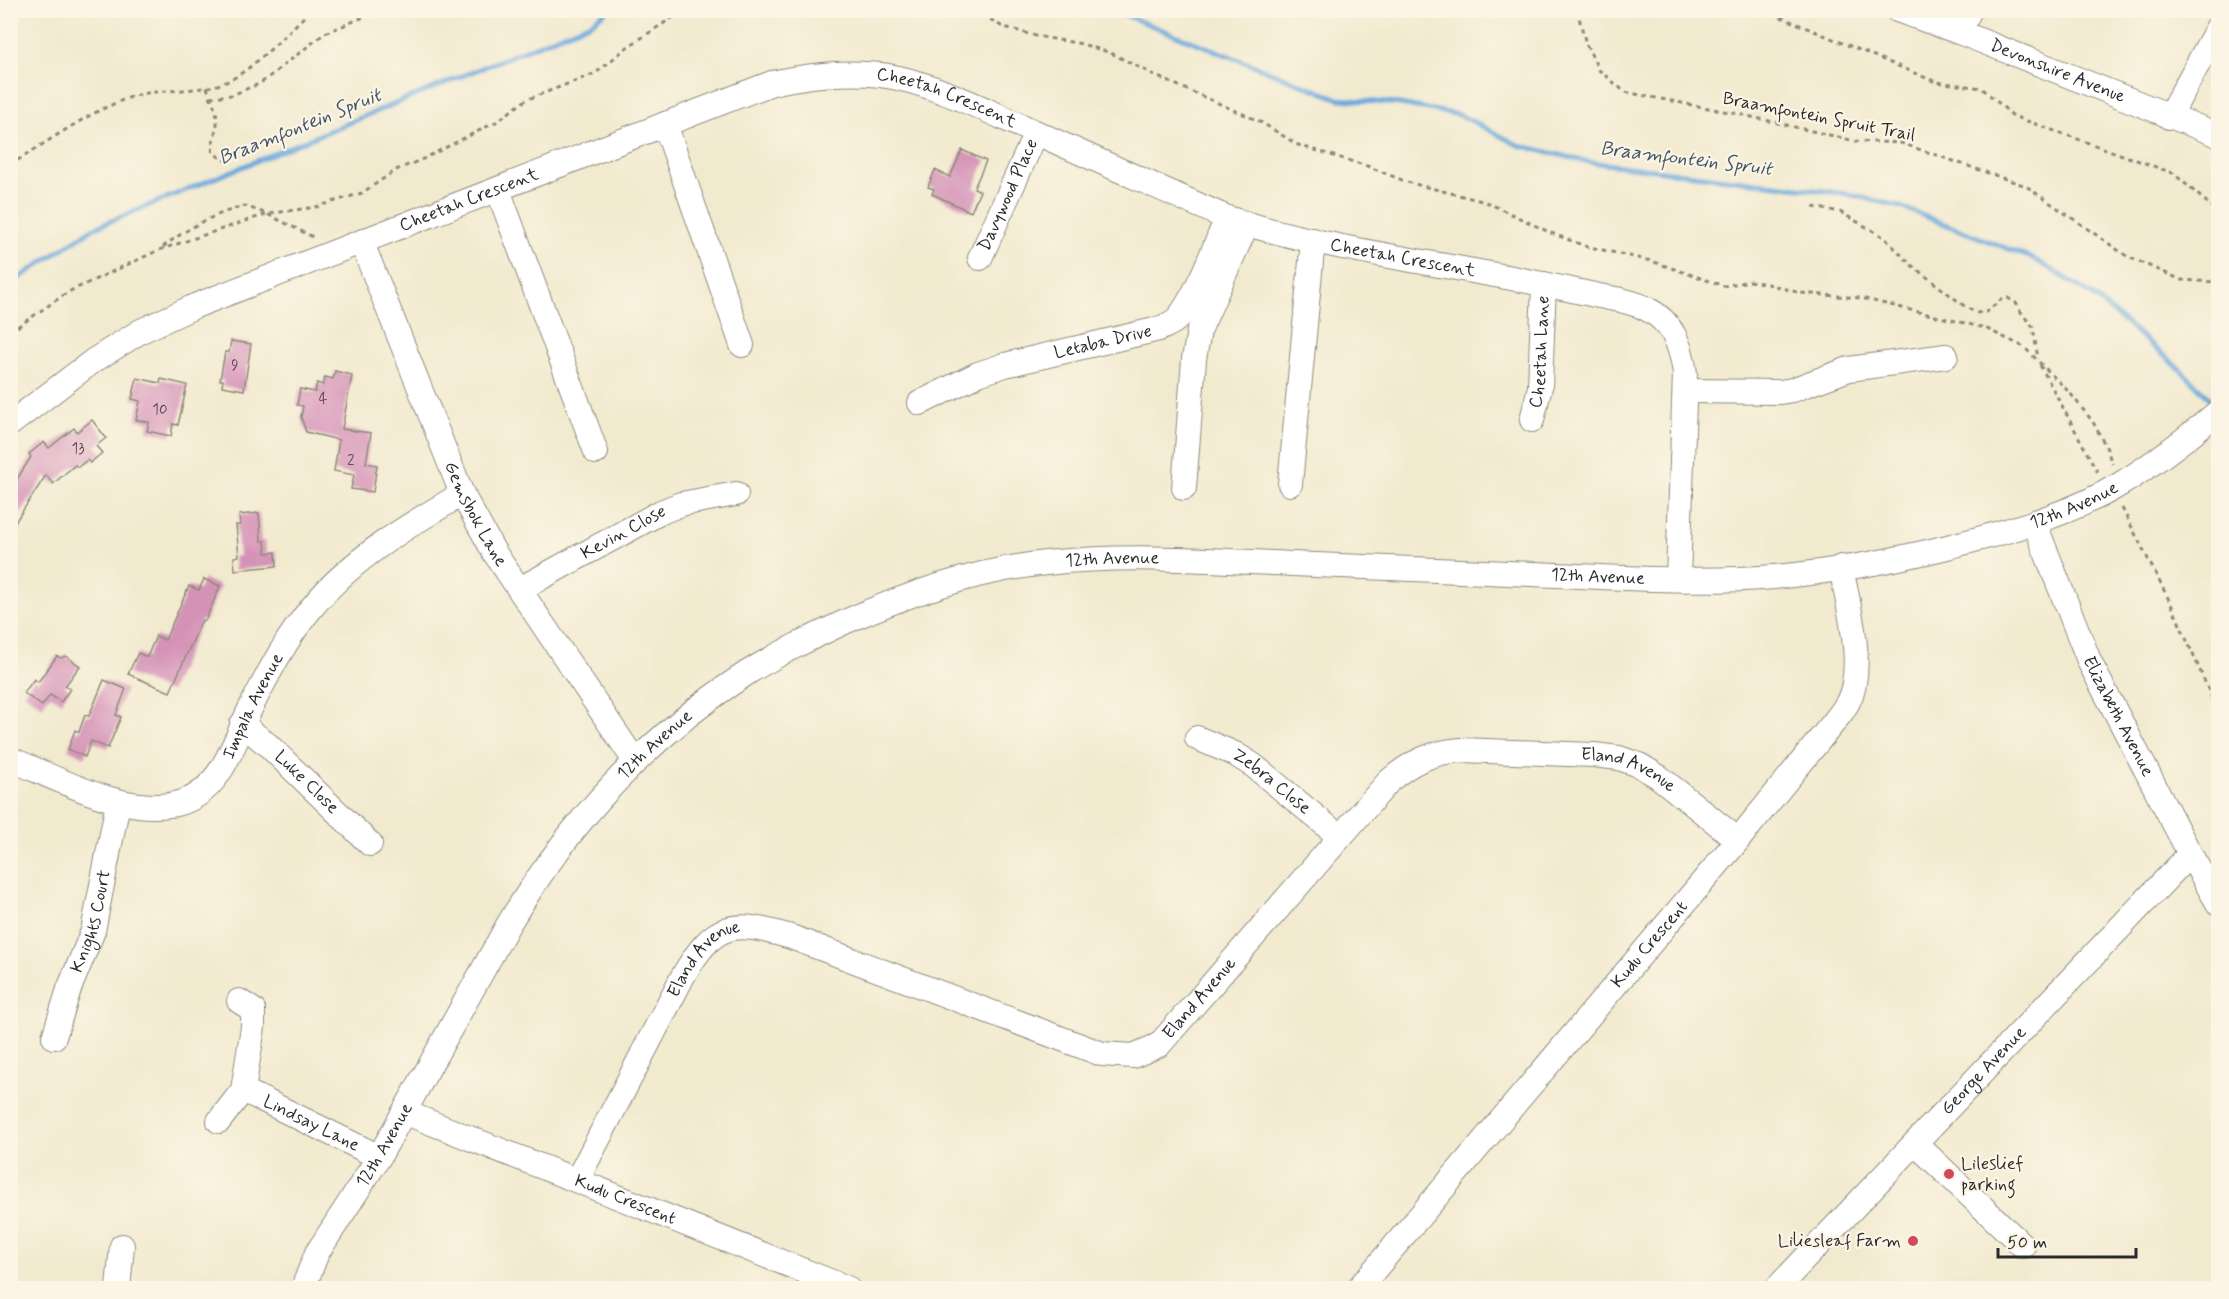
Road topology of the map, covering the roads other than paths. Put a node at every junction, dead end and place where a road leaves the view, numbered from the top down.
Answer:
1 (1897, 10) edge
2 (1970, 10) edge
3 (2218, 27) edge
4 (1959, 32) junction
5 (2169, 117) junction
6 (665, 124) junction
7 (1036, 133) junction
8 (2218, 135) edge
9 (498, 190) junction
10 (1237, 221) junction
11 (1313, 240) junction
12 (362, 243) junction
13 (980, 258) dead end
14 (1544, 284) junction
15 (742, 345) dead end
16 (1946, 356) dead end
17 (1686, 391) junction
18 (920, 403) dead end
19 (2218, 412) edge
20 (1532, 420) dead end
21 (10, 424) edge
22 (596, 452) dead end
23 (1290, 484) dead end
24 (1184, 488) dead end
25 (462, 494) junction
26 (736, 494) dead end
27 (2034, 522) junction
28 (1841, 567) junction
29 (1678, 579) junction
30 (520, 589) junction
31 (242, 724) junction
32 (1197, 738) dead end
33 (10, 759) edge
34 (635, 761) junction
35 (118, 803) junction
36 (1339, 836) junction
37 (1738, 840) junction
38 (370, 844) dead end
39 (2190, 854) junction
40 (2218, 903) edge
41 (239, 1001) dead end
42 (54, 1037) dead end
43 (243, 1090) junction
44 (404, 1112) junction
45 (219, 1121) dead end
46 (1915, 1143) junction
47 (379, 1157) junction
48 (576, 1180) junction
49 (122, 1246) dead end
50 (2023, 1246) dead end
51 (307, 1285) edge
52 (118, 1288) edge
53 (847, 1288) edge
54 (1359, 1288) edge
55 (1777, 1288) edge

1 - 4 street, Devonshire Avenue
2 - 4 street
3 - 5 street
4 - 5 street, Devonshire Avenue
5 - 8 street, Devonshire Avenue
6 - 7 street, Cheetah Crescent
6 - 9 street, Cheetah Crescent
6 - 15 street
7 - 10 street, Cheetah Crescent
7 - 13 street, Davywood Place
9 - 12 street, Cheetah Crescent
9 - 22 street
10 - 11 street, Cheetah Crescent
10 - 18 street, Letaba Drive
10 - 24 street
11 - 14 street, Cheetah Crescent
11 - 23 street
12 - 21 street, Cheetah Crescent
12 - 25 street, Gemsbok Lane
14 - 17 street, Cheetah Crescent
14 - 20 street, Cheetah Lane
16 - 17 street
17 - 29 street, Cheetah Crescent
19 - 27 street, 12th Avenue
25 - 30 street, Gemsbok Lane
25 - 31 street, Impala Avenue
26 - 30 street, Kevin Close
27 - 28 street, 12th Avenue
27 - 39 street, Elizabeth Avenue
28 - 29 street, 12th Avenue
28 - 37 street, Kudu Crescent
29 - 34 street, 12th Avenue
30 - 34 street, Gemsbok Lane
31 - 35 street, Impala Avenue
31 - 38 street, Luke Close
32 - 36 street, Zebra Close
33 - 35 street, Impala Avenue
34 - 44 street, 12th Avenue
35 - 42 street, Knights Court
36 - 37 street, Eland Avenue
36 - 48 street, Eland Avenue
37 - 54 street, Kudu Crescent
39 - 40 street, Elizabeth Avenue
39 - 46 street, George Avenue
41 - 43 street, Lindsay Lane
43 - 45 street, Lindsay Lane
43 - 47 street, Lindsay Lane
44 - 47 street, 12th Avenue
44 - 48 street, Kudu Crescent
46 - 50 street
46 - 55 street, George Avenue
47 - 51 street, 12th Avenue
48 - 53 street, Kudu Crescent
49 - 52 street

